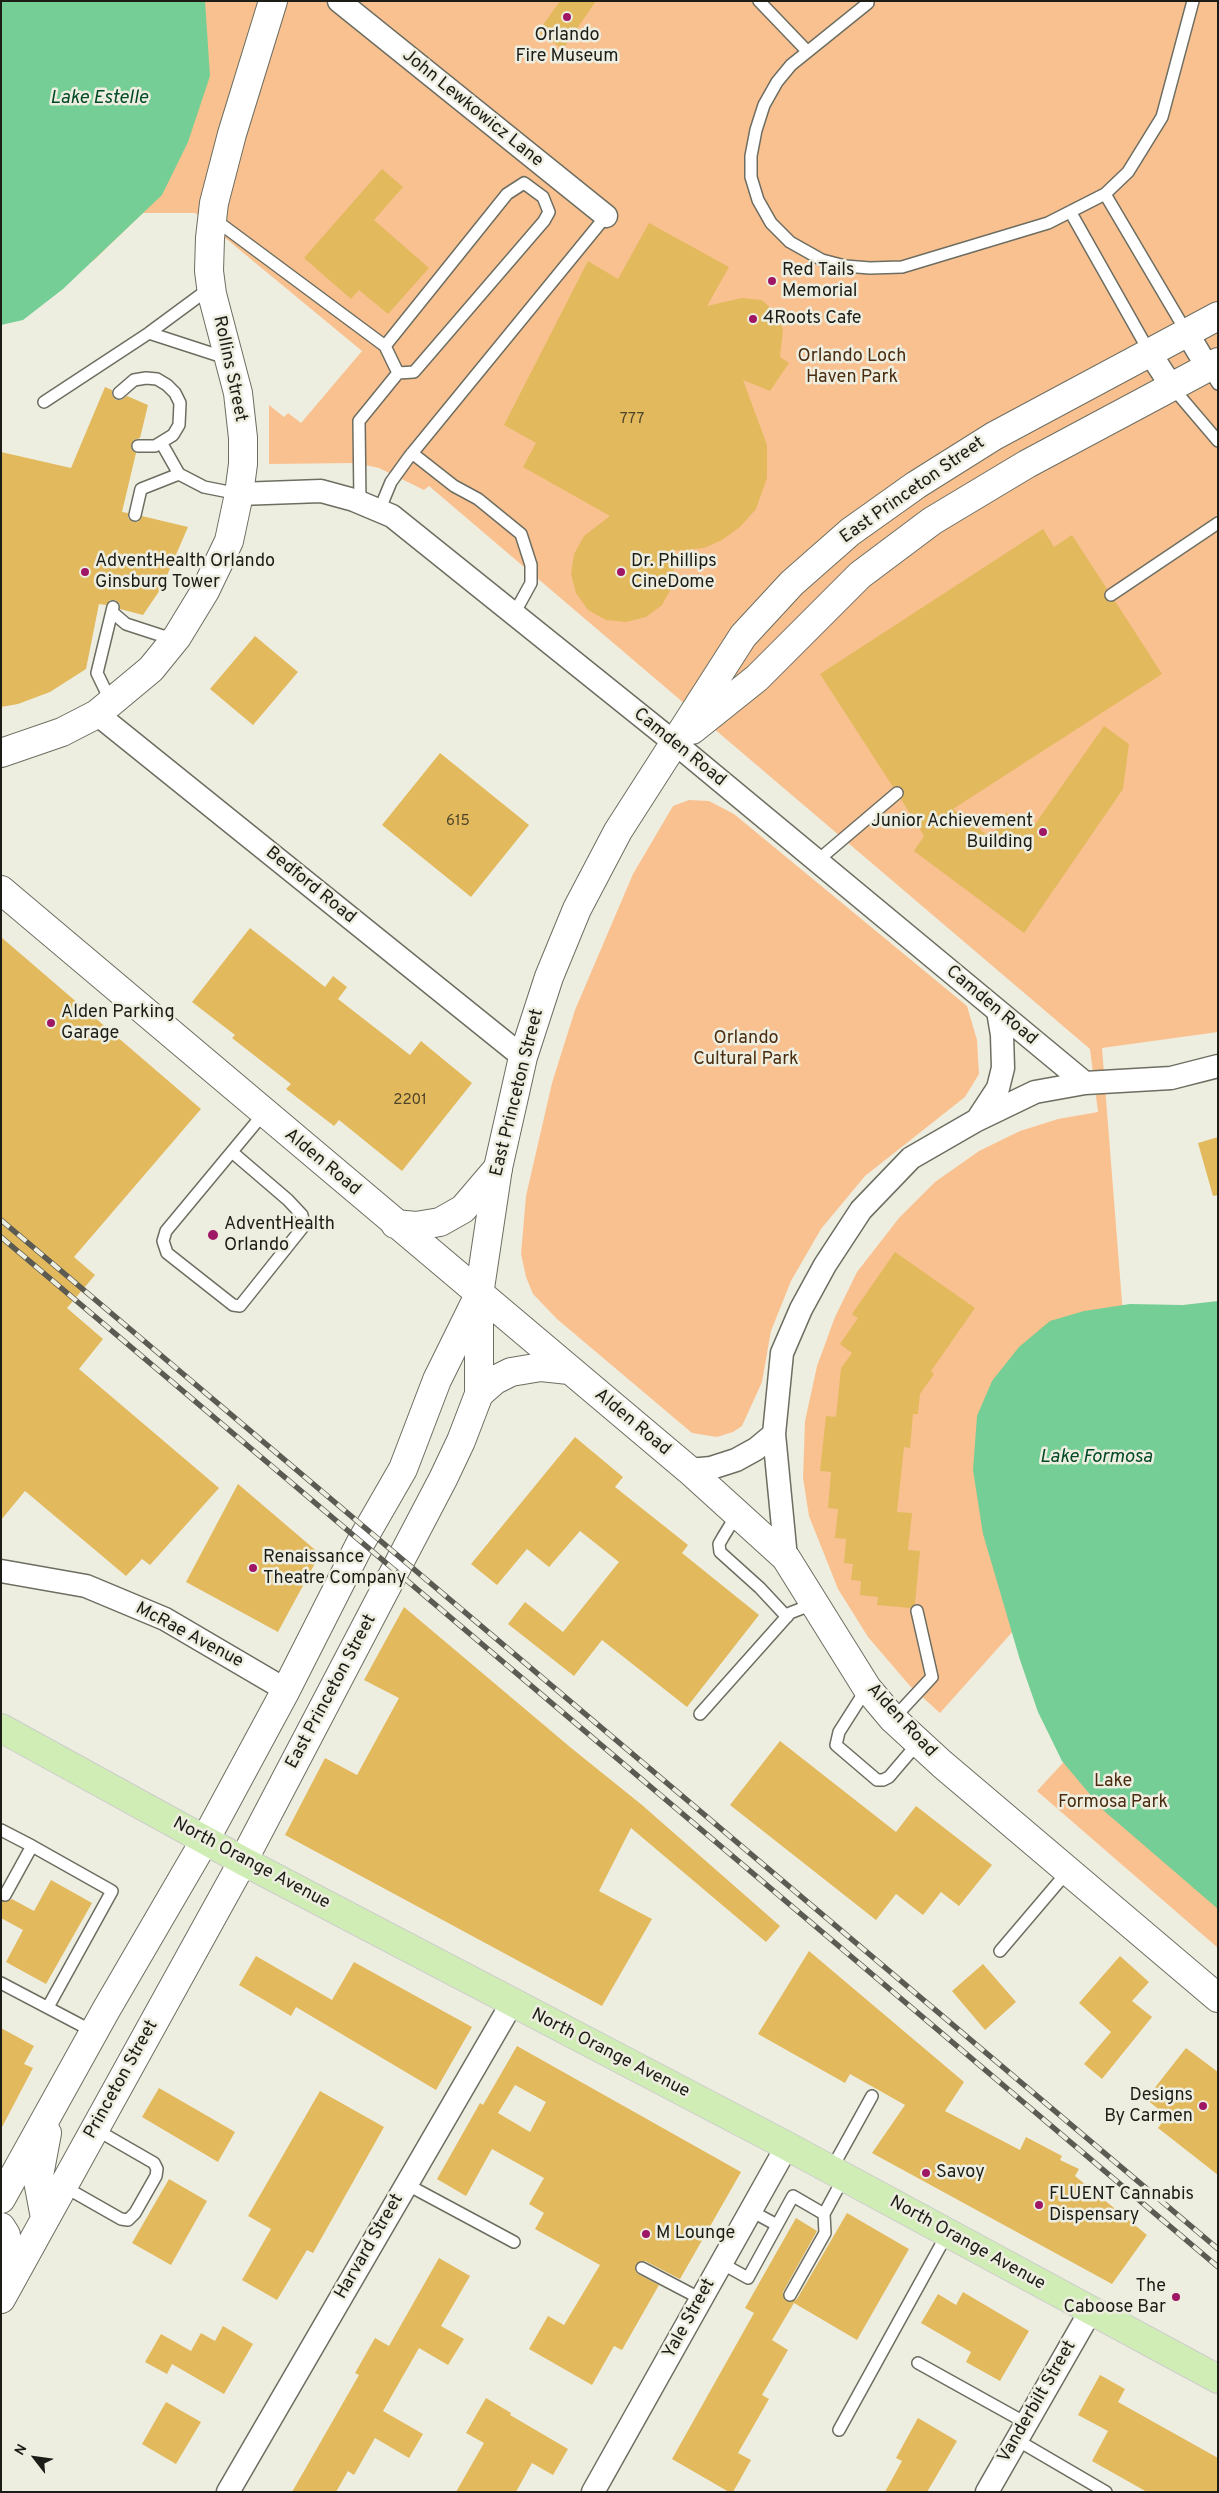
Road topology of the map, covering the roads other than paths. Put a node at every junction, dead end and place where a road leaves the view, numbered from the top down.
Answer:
1 (273, 1) edge
2 (339, 1) edge
3 (759, 1) edge
4 (1193, 1) edge
5 (868, 2) edge
6 (807, 50) junction
7 (1105, 194) junction
8 (1071, 213) junction
9 (606, 216) joint
10 (212, 218) junction
11 (211, 288) junction
12 (1218, 316) edge
13 (149, 332) junction
14 (1187, 333) junction
15 (385, 346) junction
16 (1150, 353) junction
17 (230, 360) junction
18 (1214, 371) edge
19 (398, 373) junction
20 (1172, 387) junction
21 (119, 393) dead end
22 (44, 402) dead end
23 (1218, 441) edge
24 (162, 444) junction
25 (138, 446) dead end
26 (412, 453) junction
27 (179, 474) junction
28 (239, 494) junction
29 (370, 507) junction
30 (135, 515) dead end
31 (1218, 523) edge
32 (1111, 595) dead end
33 (514, 614) junction
34 (175, 640) junction
35 (104, 708) junction
36 (676, 744) junction
37 (1, 753) edge
38 (897, 793) dead end
39 (817, 861) junction
40 (1, 890) edge
41 (998, 1011) junction
42 (523, 1057) junction
43 (1218, 1066) edge
44 (1085, 1084) junction
45 (264, 1113) junction
46 (977, 1120) junction
47 (232, 1152) junction
48 (498, 1168) junction
49 (395, 1224) junction
50 (479, 1295) junction
51 (569, 1370) junction
52 (479, 1394) junction
53 (774, 1434) junction
54 (688, 1470) junction
55 (737, 1514) junction
56 (786, 1558) junction
57 (1, 1571) edge
58 (813, 1604) junction
59 (917, 1612) dead end
60 (787, 1617) junction
61 (867, 1688) junction
62 (286, 1690) junction
63 (700, 1714) dead end
64 (893, 1719) junction
65 (2, 1732) edge
66 (918, 1743) junction
67 (1, 1830) edge
68 (205, 1840) junction
69 (32, 1846) junction
70 (243, 1861) junction
71 (1068, 1871) junction
72 (5, 1895) dead end
73 (1000, 1952) dead end
74 (1, 1983) edge
75 (1218, 1998) edge
76 (512, 2003) junction
77 (48, 2007) junction
78 (94, 2032) junction
79 (872, 2096) dead end
80 (95, 2129) junction
81 (788, 2146) junction
82 (838, 2174) junction
83 (45, 2176) junction
84 (406, 2184) junction
85 (1, 2199) edge
86 (751, 2211) junction
87 (824, 2214) junction
88 (777, 2225) junction
89 (1, 2226) edge
90 (947, 2234) junction
91 (514, 2242) dead end
92 (722, 2263) junction
93 (642, 2268) dead end
94 (1, 2270) edge
95 (790, 2295) dead end
96 (1, 2299) edge
97 (701, 2299) junction
98 (1090, 2312) junction
99 (918, 2363) dead end
100 (1218, 2379) edge
101 (839, 2430) dead end
102 (1021, 2432) junction
103 (228, 2492) edge
104 (593, 2492) edge
105 (987, 2492) edge
106 (1106, 2492) edge

1 - 10 main road, Rollins Street
2 - 9 street, John Lewkowicz Lane
3 - 6 lane
4 - 7 lane
5 - 6 lane
6 - 8 lane
7 - 8 lane
7 - 14 lane
8 - 16 lane
9 - 26 lane
10 - 11 main road, Rollins Street
10 - 15 lane
11 - 13 lane
11 - 17 main road, Rollins Street
12 - 14 main road, East Princeton Street
13 - 17 lane
13 - 22 lane
14 - 16 main road, East Princeton Street
14 - 18 street
15 - 19 lane
15 - 19 lane
16 - 20 street
16 - 36 main road, East Princeton Street
17 - 28 main road, Rollins Street
18 - 20 main road, East Princeton Street
19 - 29 lane
20 - 23 lane
20 - 36 main road, East Princeton Street
21 - 24 lane
24 - 25 lane
24 - 27 lane
26 - 29 lane
26 - 33 lane
27 - 28 lane
27 - 30 lane
28 - 29 street, Camden Road
28 - 34 main road, Rollins Street
29 - 33 street, Camden Road
31 - 32 lane
33 - 36 street, Camden Road
34 - 35 main road, Rollins Street
34 - 35 lane
35 - 37 main road, Rollins Street
35 - 42 street, Bedford Road
36 - 39 street, Camden Road
36 - 42 main road, East Princeton Street
38 - 39 lane
39 - 41 street, Camden Road
40 - 45 main road, Alden Road
41 - 44 street, Camden Road
41 - 46 street
42 - 48 main road, East Princeton Street
43 - 44 street
44 - 46 street
45 - 47 lane
45 - 49 main road, Alden Road
46 - 53 street
47 - 47 lane
48 - 49 main road
48 - 50 main road, East Princeton Street
49 - 50 main road, Alden Road
50 - 51 main road, Alden Road
50 - 52 main road, East Princeton Street
50 - 62 main road, East Princeton Street
51 - 52 main road
51 - 54 main road, Alden Road
52 - 70 main road, East Princeton Street
53 - 54 street
53 - 56 street
54 - 55 main road, Alden Road
55 - 56 main road, Alden Road
55 - 60 lane
56 - 58 main road, Alden Road
57 - 62 street, McRae Avenue
58 - 60 lane
58 - 61 main road, Alden Road
59 - 64 lane
60 - 63 lane
61 - 64 main road, Alden Road
61 - 66 lane
62 - 68 main road, East Princeton Street
64 - 66 main road, Alden Road
65 - 68 main road, North Orange Avenue
66 - 71 main road, Alden Road
67 - 69 lane
68 - 70 main road, North Orange Avenue
68 - 78 main road
69 - 72 lane
69 - 77 lane
70 - 76 main road, North Orange Avenue
70 - 80 main road, Princeton Street
71 - 73 lane
71 - 75 main road, Alden Road
74 - 77 lane
76 - 81 main road, North Orange Avenue
76 - 84 street, Harvard Street
77 - 78 lane
78 - 83 main road
79 - 82 lane
80 - 83 main road, Princeton Street
80 - 83 lane
81 - 82 main road, North Orange Avenue
81 - 86 street, Yale Street
82 - 87 lane
82 - 90 main road, North Orange Avenue
83 - 85 main road, Princeton Street
83 - 96 main road
84 - 91 lane
84 - 103 street, Harvard Street
86 - 88 lane
86 - 92 street, Yale Street
87 - 88 lane
87 - 95 lane
88 - 92 lane
89 - 94 main road
90 - 98 main road, North Orange Avenue
90 - 101 lane
92 - 97 street, Yale Street
93 - 97 lane
97 - 104 street, Yale Street
98 - 100 main road, North Orange Avenue
98 - 102 street, Vanderbilt Street
99 - 102 lane
102 - 105 street, Vanderbilt Street
102 - 106 lane

